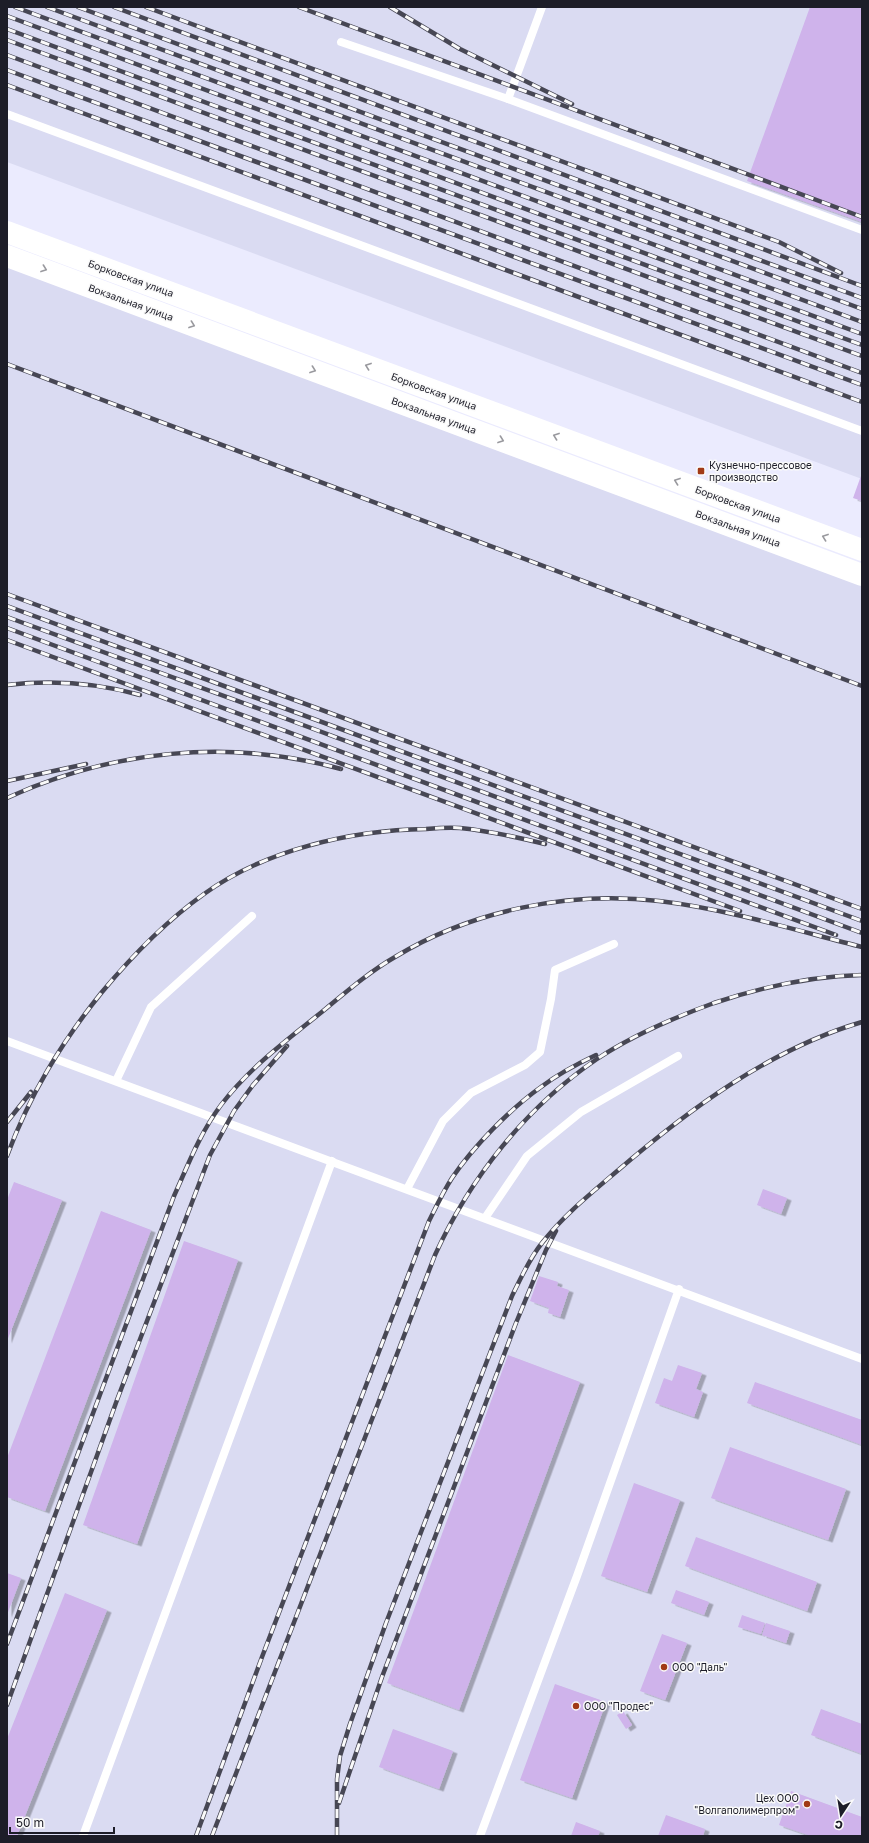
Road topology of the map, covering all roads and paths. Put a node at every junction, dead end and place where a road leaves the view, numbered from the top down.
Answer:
1 (542, 7) edge
2 (341, 42) dead end
3 (508, 99) junction
4 (7, 114) edge
5 (862, 230) edge
6 (7, 232) edge
7 (7, 256) edge
8 (862, 431) edge
9 (862, 550) edge
10 (862, 575) edge
11 (252, 916) dead end
12 (614, 944) dead end
13 (7, 1041) edge
14 (678, 1056) dead end
15 (116, 1081) junction
16 (332, 1161) junction
17 (407, 1189) junction
18 (485, 1218) junction
19 (679, 1289) junction
20 (862, 1359) edge
21 (83, 1836) edge
22 (480, 1836) edge

1 - 3 lane
2 - 3 lane
3 - 5 lane
4 - 8 lane
9 -> 6 main road, Борковская улица
7 -> 10 main road, Вокзальная улица
11 - 15 lane
12 - 17 lane
13 - 15 lane
14 - 18 lane
15 - 16 lane
16 - 17 lane
16 - 21 lane
17 - 18 lane
18 - 19 lane
19 - 20 lane
19 - 22 lane

